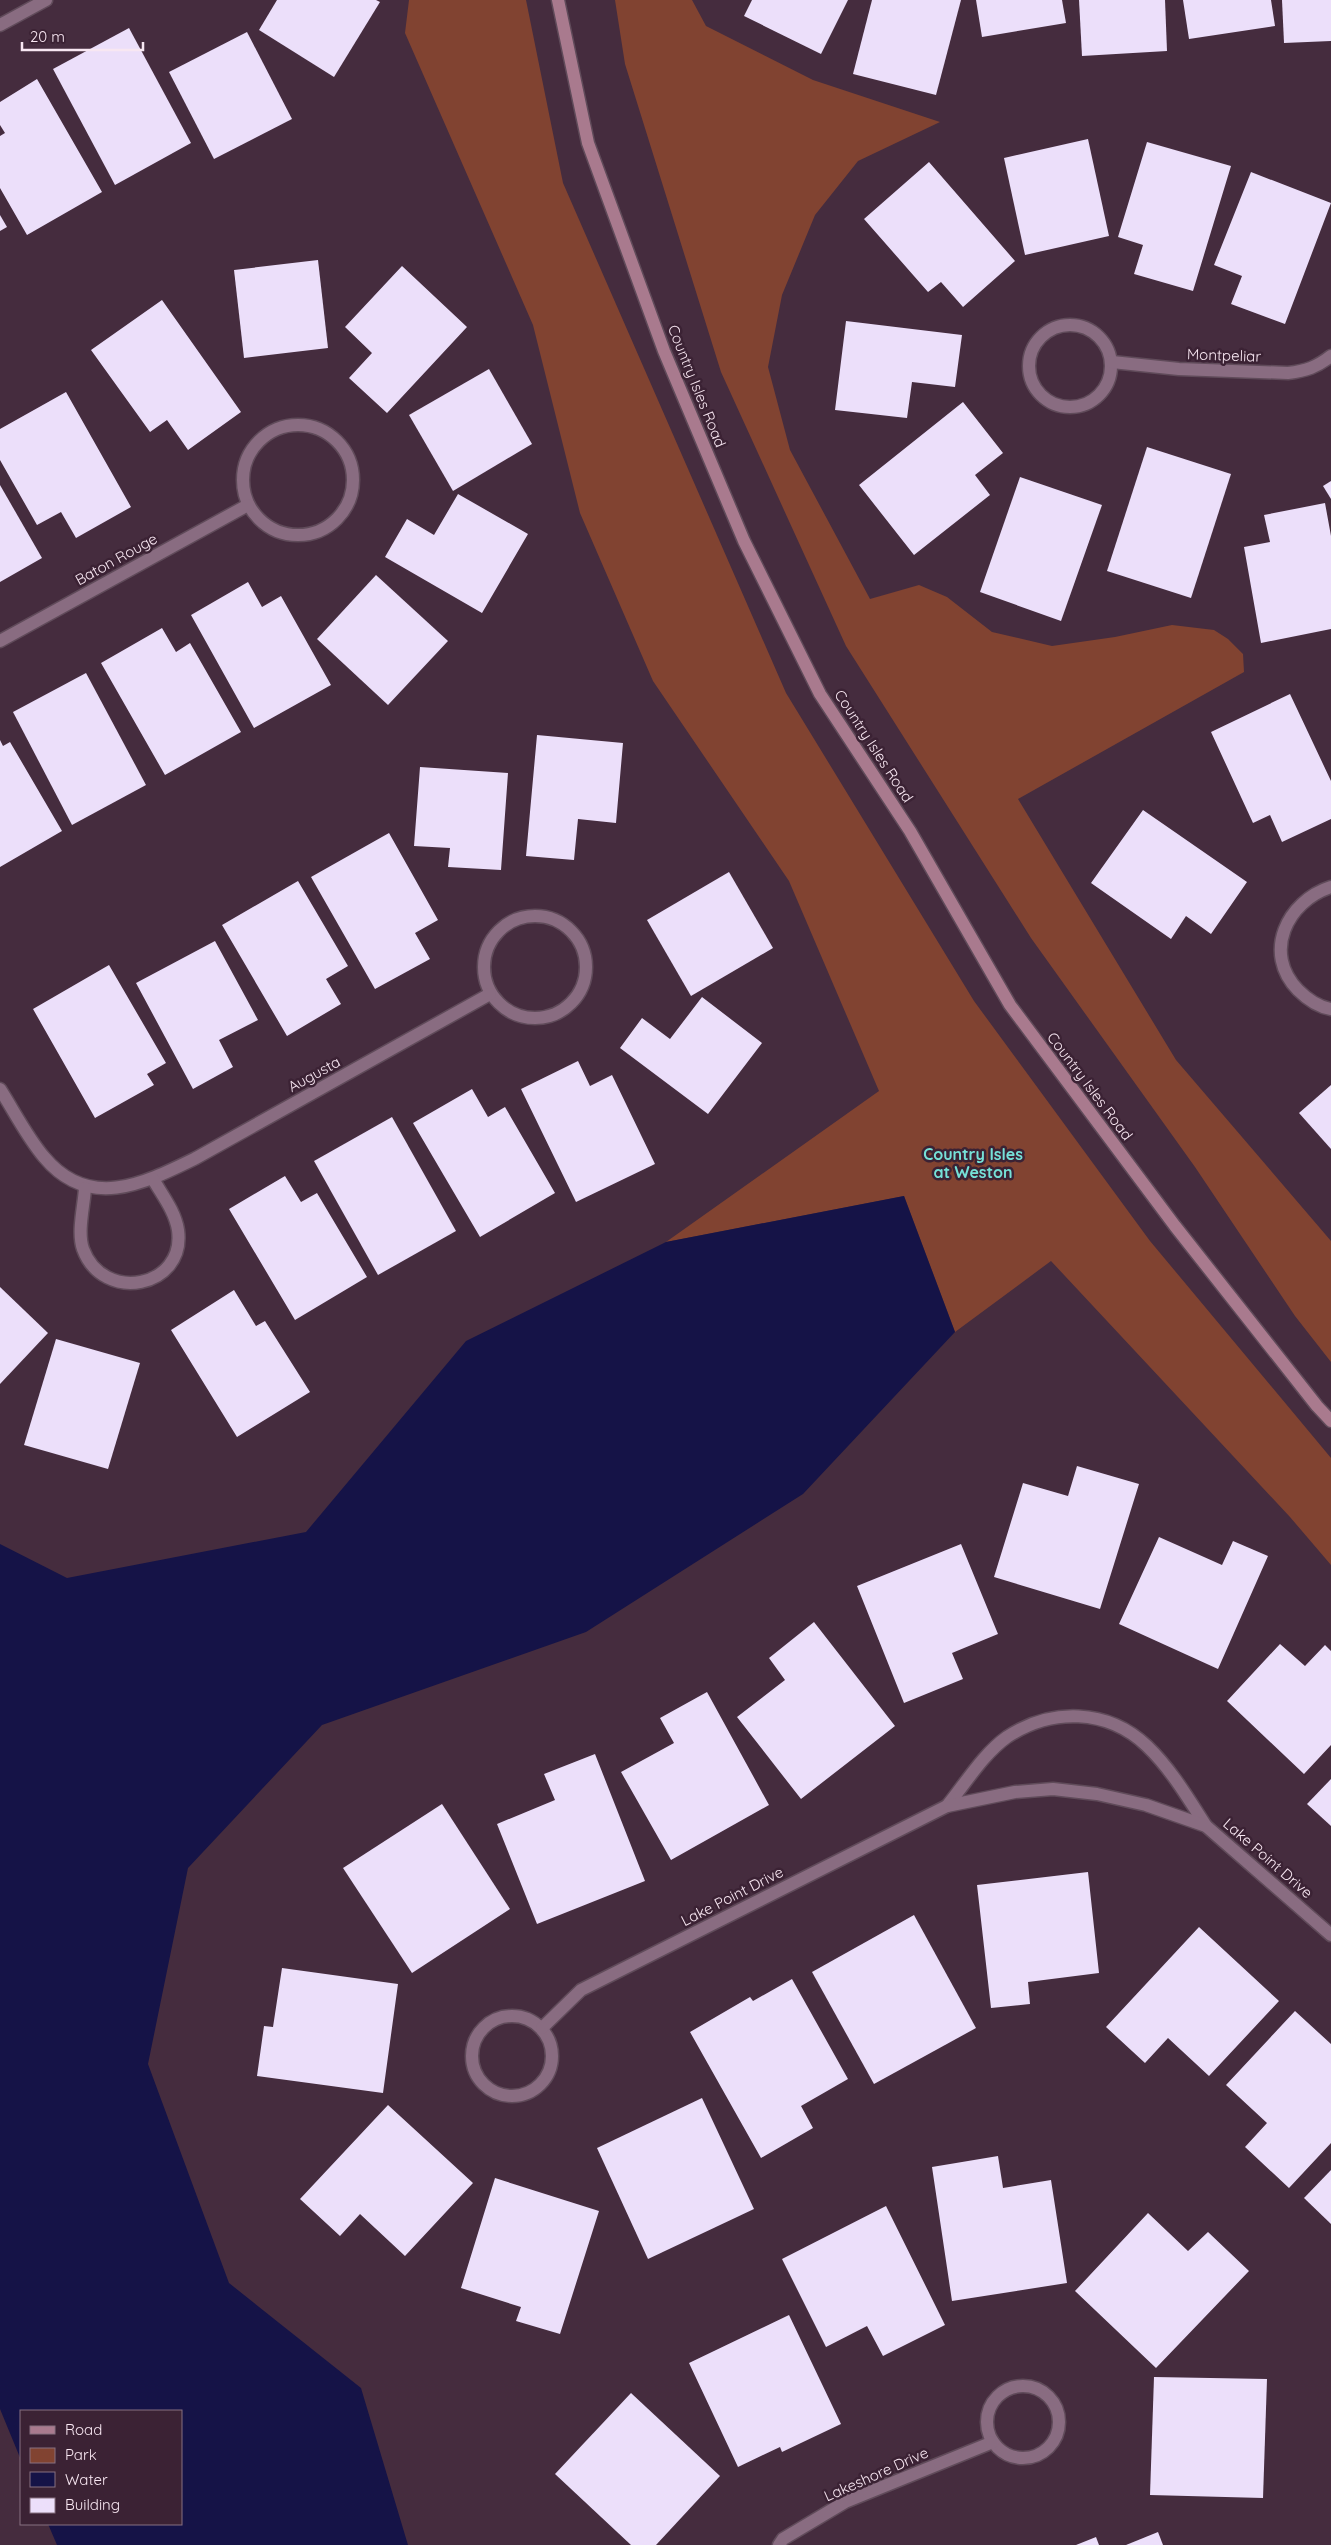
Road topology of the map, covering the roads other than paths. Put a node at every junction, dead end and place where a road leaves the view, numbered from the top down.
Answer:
1 (46, 0) edge
2 (558, 0) edge
3 (0, 25) edge
4 (1331, 356) edge
5 (1112, 362) junction
6 (248, 505) junction
7 (0, 641) edge
8 (1331, 887) edge
9 (490, 994) junction
10 (1331, 1009) edge
11 (0, 1090) edge
12 (153, 1179) junction
13 (86, 1188) junction
14 (1331, 1421) edge
15 (947, 1806) junction
16 (1206, 1826) junction
17 (1331, 1935) edge
18 (542, 2028) junction
19 (993, 2442) junction
20 (779, 2545) edge

1 - 3 street
2 - 14 street, Country Isles Road
4 - 5 street, Montpeliar
5 - 5 street
6 - 6 street
6 - 7 street, Baton Rouge
8 - 10 street
9 - 9 street
9 - 12 street, Augusta
11 - 13 street
12 - 13 street
12 - 13 street
15 - 16 street, Lake Point Drive
15 - 16 street, Lake Point Drive
15 - 18 street, Lake Point Drive
16 - 17 street, Lake Point Drive
18 - 18 street
19 - 19 street
19 - 20 street, Lakeshore Drive

